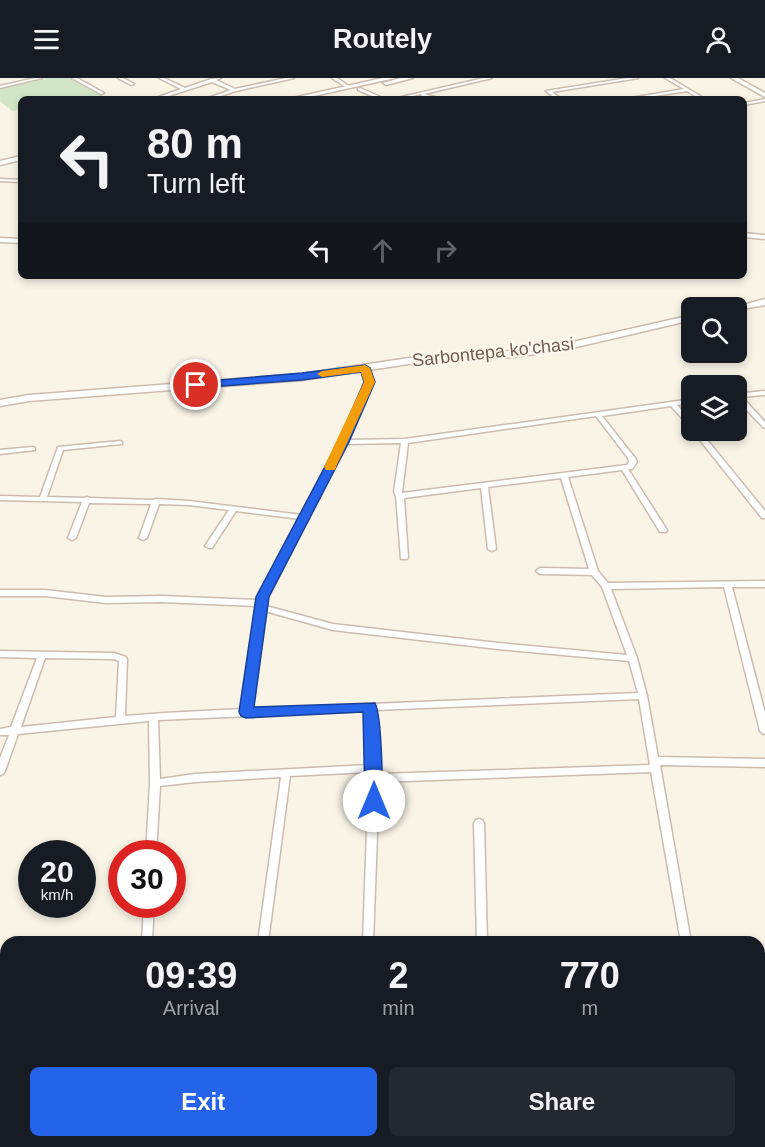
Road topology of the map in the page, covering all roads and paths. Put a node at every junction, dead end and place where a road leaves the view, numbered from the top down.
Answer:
1 (10, 78) edge
2 (40, 78) edge
3 (74, 78) edge
4 (120, 78) edge
5 (161, 78) edge
6 (292, 78) edge
7 (334, 78) edge
8 (392, 78) edge
9 (410, 78) edge
10 (490, 78) edge
11 (636, 78) edge
12 (667, 78) edge
13 (734, 78) edge
14 (214, 79) edge
15 (18, 83) junction
16 (132, 84) dead end
17 (0, 87) edge
18 (348, 87) junction
19 (184, 89) junction
20 (359, 89) junction
21 (235, 90) junction
22 (688, 90) junction
23 (102, 93) dead end
24 (423, 95) junction
25 (164, 96) edge
26 (216, 96) edge
27 (305, 96) edge
28 (325, 96) edge
29 (376, 96) edge
30 (416, 96) edge
31 (427, 96) edge
32 (554, 96) edge
33 (647, 96) edge
34 (698, 96) edge
35 (765, 96) edge
36 (765, 100) edge
37 (747, 103) edge
38 (18, 161) edge
39 (0, 165) edge
40 (0, 180) edge
41 (18, 181) edge
42 (747, 235) edge
43 (765, 237) edge
44 (0, 240) edge
45 (18, 241) edge
46 (765, 302) edge
47 (747, 306) edge
48 (681, 320) edge
49 (365, 368) junction
50 (765, 393) edge
51 (747, 395) edge
52 (0, 403) edge
53 (681, 403) edge
54 (673, 404) junction
55 (747, 407) edge
56 (681, 413) edge
57 (598, 415) junction
58 (765, 426) edge
59 (405, 441) junction
60 (704, 441) edge
61 (344, 442) junction
62 (120, 443) dead end
63 (33, 450) dead end
64 (0, 452) edge
65 (624, 468) junction
66 (564, 476) junction
67 (484, 486) junction
68 (400, 496) junction
69 (0, 498) edge
70 (43, 498) junction
71 (87, 499) junction
72 (156, 501) junction
73 (234, 508) junction
74 (765, 516) edge
75 (304, 517) junction
76 (663, 530) dead end
77 (72, 538) dead end
78 (143, 538) dead end
79 (209, 546) dead end
80 (492, 549) dead end
81 (404, 557) dead end
82 (540, 572) dead end
83 (594, 572) junction
84 (765, 584) edge
85 (606, 586) junction
86 (728, 586) junction
87 (0, 593) edge
88 (261, 605) junction
89 (0, 654) edge
90 (42, 655) junction
91 (633, 658) junction
92 (643, 696) junction
93 (370, 707) junction
94 (246, 712) junction
95 (153, 717) junction
96 (120, 720) junction
97 (16, 730) junction
98 (765, 731) edge
99 (0, 732) edge
100 (765, 763) edge
101 (655, 764) junction
102 (0, 771) edge
103 (286, 772) junction
104 (374, 773) junction
105 (155, 783) junction
106 (479, 823) dead end
107 (153, 840) edge
108 (148, 918) edge
109 (147, 936) edge
110 (264, 936) edge
111 (368, 936) edge
112 (482, 936) edge
113 (685, 936) edge

1 - 15 street
2 - 15 street
3 - 23 street
4 - 16 street
5 - 19 street
6 - 21 street
7 - 18 street
8 - 18 street
9 - 20 street
10 - 24 street
11 - 32 street
12 - 22 street
13 - 35 street
14 - 19 street
14 - 21 street
15 - 17 street
18 - 27 street
19 - 25 street
20 - 28 street
20 - 29 street
21 - 26 street
22 - 33 street
22 - 34 street
24 - 30 street
24 - 31 street
36 - 37 street
38 - 39 street
40 - 41 street
42 - 43 street
44 - 45 street
46 - 47 street
48 - 49 street, Sarbontepa ko'chasi
49 - 52 street, Sarbontepa ko'chasi
49 - 61 street
50 - 51 street
53 - 54 street
54 - 56 street
54 - 57 street
55 - 58 street
57 - 59 street
57 - 65 street
59 - 61 street
59 - 68 street
60 - 74 street
61 - 75 street
62 - 70 street
63 - 64 street
65 - 66 street
65 - 76 street
66 - 67 street
66 - 83 street
67 - 68 street
67 - 80 street
68 - 81 street
69 - 70 street
70 - 71 street
71 - 72 street
71 - 77 street
72 - 73 street
72 - 78 street
73 - 75 street
73 - 79 street
75 - 88 street
82 - 83 street
83 - 85 street
84 - 86 street
85 - 86 street
85 - 91 street
86 - 98 street
87 - 88 street
88 - 91 street
88 - 94 street
89 - 90 street
90 - 96 street
90 - 97 street
91 - 92 street
92 - 93 street
92 - 101 street
93 - 94 street
93 - 104 street
94 - 95 street
95 - 96 street
95 - 105 street
96 - 97 street
97 - 99 street
97 - 102 street
100 - 101 street
101 - 104 street
101 - 113 street
103 - 104 street
103 - 105 street
103 - 110 street
104 - 111 street
105 - 107 street
106 - 112 street
108 - 109 street

